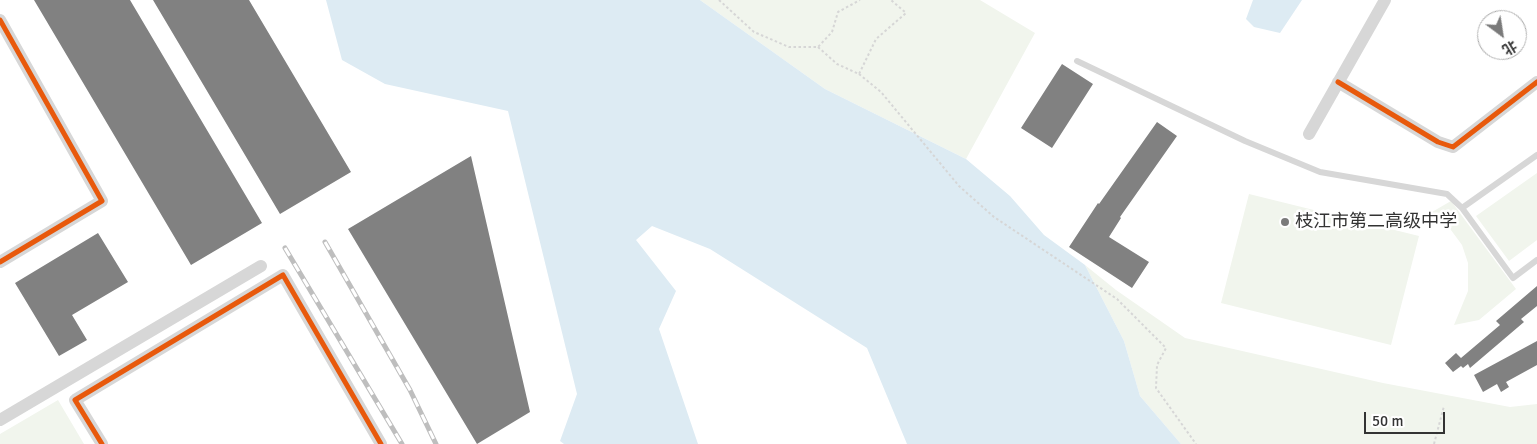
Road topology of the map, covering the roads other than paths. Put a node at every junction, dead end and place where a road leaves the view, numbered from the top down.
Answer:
1 (1385, 0) edge
2 (0, 20) edge
3 (1077, 61) dead end
4 (1338, 82) junction
5 (1537, 82) edge
6 (1309, 134) dead end
7 (1537, 155) edge
8 (1462, 208) junction
9 (1537, 260) edge
10 (0, 262) edge
11 (261, 266) dead end
12 (0, 420) edge
13 (102, 444) edge
14 (381, 444) edge

1 - 4 street
2 - 10 street
3 - 8 lane
4 - 5 street
4 - 6 street
7 - 8 lane
8 - 9 lane
11 - 12 street
13 - 14 street

